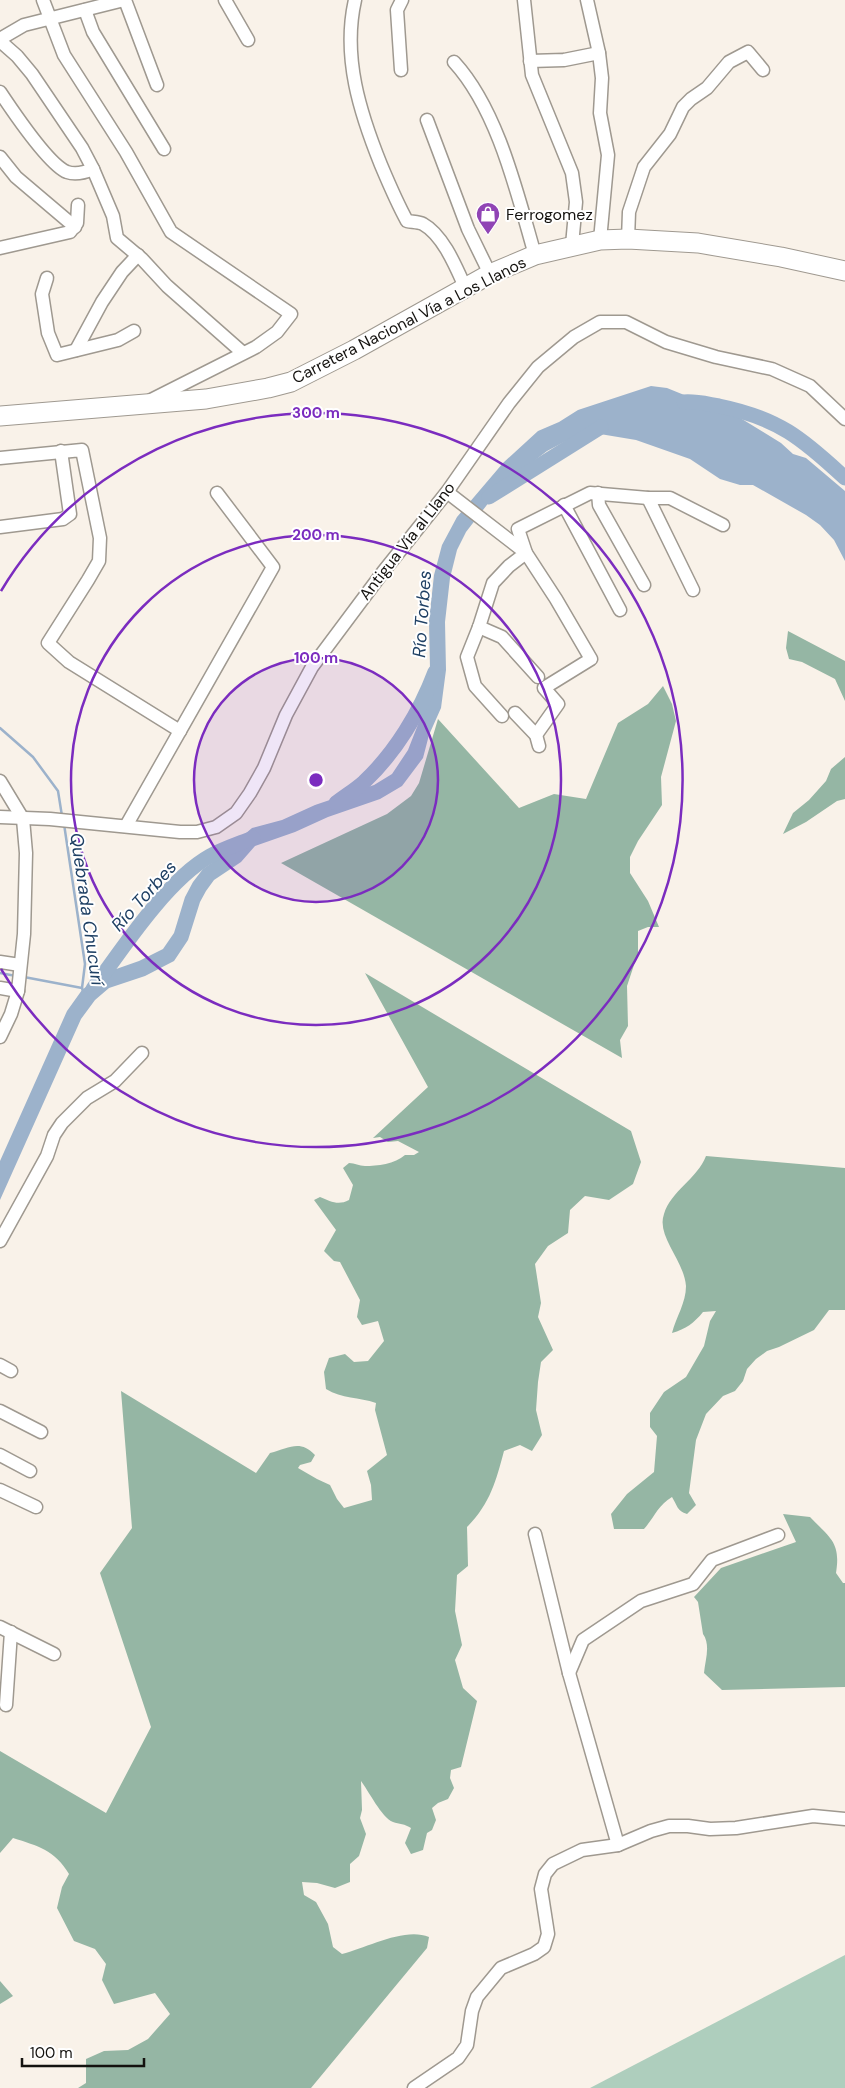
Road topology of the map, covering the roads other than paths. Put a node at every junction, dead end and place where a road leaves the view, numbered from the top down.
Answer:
1 (44, 0) edge
2 (124, 0) edge
3 (225, 0) edge
4 (354, 0) edge
5 (402, 0) edge
6 (524, 0) edge
7 (587, 0) edge
8 (85, 10) junction
9 (50, 20) junction
10 (0, 40) edge
11 (248, 40) dead end
12 (599, 53) junction
13 (530, 61) junction
14 (454, 62) dead end
15 (401, 70) dead end
16 (763, 70) dead end
17 (158, 85) dead end
18 (0, 92) edge
19 (428, 120) dead end
20 (164, 149) dead end
21 (0, 157) edge
22 (93, 168) junction
23 (78, 204) dead end
24 (76, 227) junction
25 (628, 239) junction
26 (600, 240) junction
27 (572, 245) junction
28 (0, 248) edge
29 (138, 255) junction
30 (535, 255) junction
31 (845, 271) edge
32 (490, 274) junction
33 (46, 278) dead end
34 (465, 287) junction
35 (134, 331) dead end
36 (76, 350) junction
37 (244, 353) junction
38 (145, 404) junction
39 (0, 416) edge
40 (845, 419) edge
41 (62, 451) junction
42 (0, 458) edge
43 (447, 492) junction
44 (217, 493) dead end
45 (598, 493) junction
46 (648, 498) junction
47 (564, 505) junction
48 (723, 525) dead end
49 (0, 527) edge
50 (526, 553) junction
51 (644, 585) dead end
52 (693, 590) dead end
53 (620, 610) dead end
54 (480, 627) junction
55 (538, 677) dead end
56 (180, 731) junction
57 (0, 782) edge
58 (0, 817) edge
59 (23, 818) junction
60 (126, 826) junction
61 (0, 962) edge
62 (20, 965) junction
63 (0, 988) edge
64 (18, 991) junction
65 (0, 1037) edge
66 (142, 1053) dead end
67 (0, 1241) edge
68 (0, 1411) edge
69 (42, 1432) dead end
70 (0, 1455) edge
71 (30, 1471) dead end
72 (0, 1490) edge
73 (36, 1507) dead end
74 (535, 1534) dead end
75 (778, 1535) dead end
76 (5, 1629) edge
77 (54, 1654) dead end
78 (568, 1673) junction
79 (4, 1679) edge
80 (6, 1705) dead end
81 (845, 1818) edge
82 (618, 1845) junction
83 (414, 2088) edge

1 - 9 street
2 - 8 street
2 - 17 street
3 - 11 street
4 - 34 street
5 - 15 street
6 - 13 street
7 - 12 street
8 - 9 street
8 - 20 street
9 - 10 street
9 - 37 street
10 - 22 street
12 - 13 street
12 - 26 street
13 - 27 street
14 - 30 street
16 - 25 street
18 - 22 street
19 - 32 street
21 - 24 street
22 - 29 street
23 - 24 street
24 - 28 street
25 - 26 highway, Carretera Nacional Vía a Los Llanos
25 - 31 highway, Carretera Nacional Vía a Los Llanos
26 - 27 highway, Carretera Nacional Vía a Los Llanos
27 - 30 highway, Carretera Nacional Vía a Los Llanos
29 - 36 street
29 - 37 street
30 - 32 highway, Carretera Nacional Vía a Los Llanos
32 - 34 highway, Carretera Nacional Vía a Los Llanos
33 - 36 street
34 - 38 highway, Carretera Nacional Vía a Los Llanos
35 - 36 street
37 - 38 street
38 - 39 highway, Carretera Nacional Vía a Los Llanos
40 - 43 street, Antigua Vía al Llano
41 - 42 street
41 - 49 street
41 - 56 street
43 - 50 street
43 - 60 street, Antigua Vía al Llano
44 - 56 street
45 - 46 street
45 - 47 street
45 - 51 street
46 - 48 street
46 - 52 street
47 - 50 street
47 - 53 street
50 - 54 street
50 - 54 street
54 - 55 street
56 - 60 street
57 - 59 street
58 - 59 street, Antigua Vía al Llano
59 - 60 street, Antigua Vía al Llano
59 - 62 street
61 - 62 street
62 - 64 street
63 - 64 street
64 - 65 street
66 - 67 street
68 - 69 street
70 - 71 street
72 - 73 street
74 - 78 street
75 - 78 street
76 - 77 street
76 - 79 street
78 - 82 street
79 - 80 street
81 - 82 street
82 - 83 street

